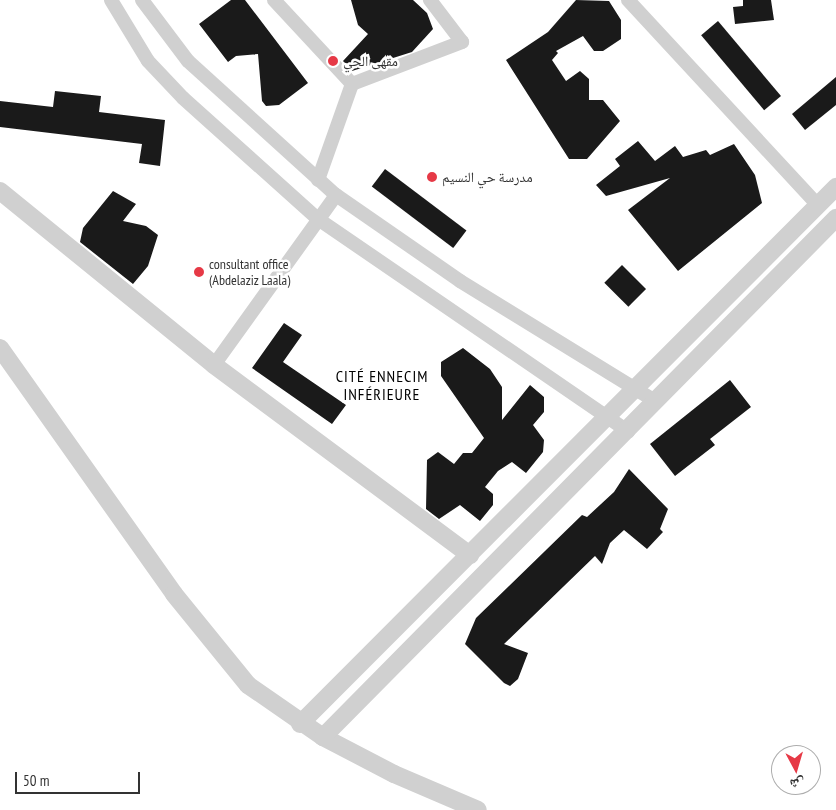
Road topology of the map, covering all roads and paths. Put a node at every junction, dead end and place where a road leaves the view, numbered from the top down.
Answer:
1 (110, 0) edge
2 (142, 0) edge
3 (274, 0) edge
4 (430, 0) edge
5 (628, 0) edge
6 (352, 84) junction
7 (318, 180) junction
8 (0, 191) edge
9 (336, 195) junction
10 (827, 195) edge
11 (836, 211) edge
12 (836, 218) edge
13 (318, 219) junction
14 (804, 219) junction
15 (818, 236) junction
16 (0, 348) edge
17 (214, 365) junction
18 (634, 388) junction
19 (655, 401) junction
20 (606, 416) junction
21 (628, 430) junction
22 (472, 553) junction
23 (492, 566) junction
24 (300, 724) junction
25 (323, 738) junction
26 (478, 810) edge

1 - 13 street
2 - 7 street
3 - 6 street
4 - 6 street
5 - 10 street
6 - 7 street
7 - 9 street
8 - 17 street
9 - 13 street
9 - 18 street
10 - 11 street
10 - 14 street
12 - 15 street
13 - 17 street
13 - 20 street
14 - 15 street
14 - 18 street
15 - 19 street
16 - 24 street
17 - 22 street
18 - 19 street
18 - 20 street
19 - 21 street
20 - 21 street
20 - 22 street
21 - 23 street
22 - 23 street
22 - 24 street
23 - 25 street
24 - 25 street
25 - 26 street

